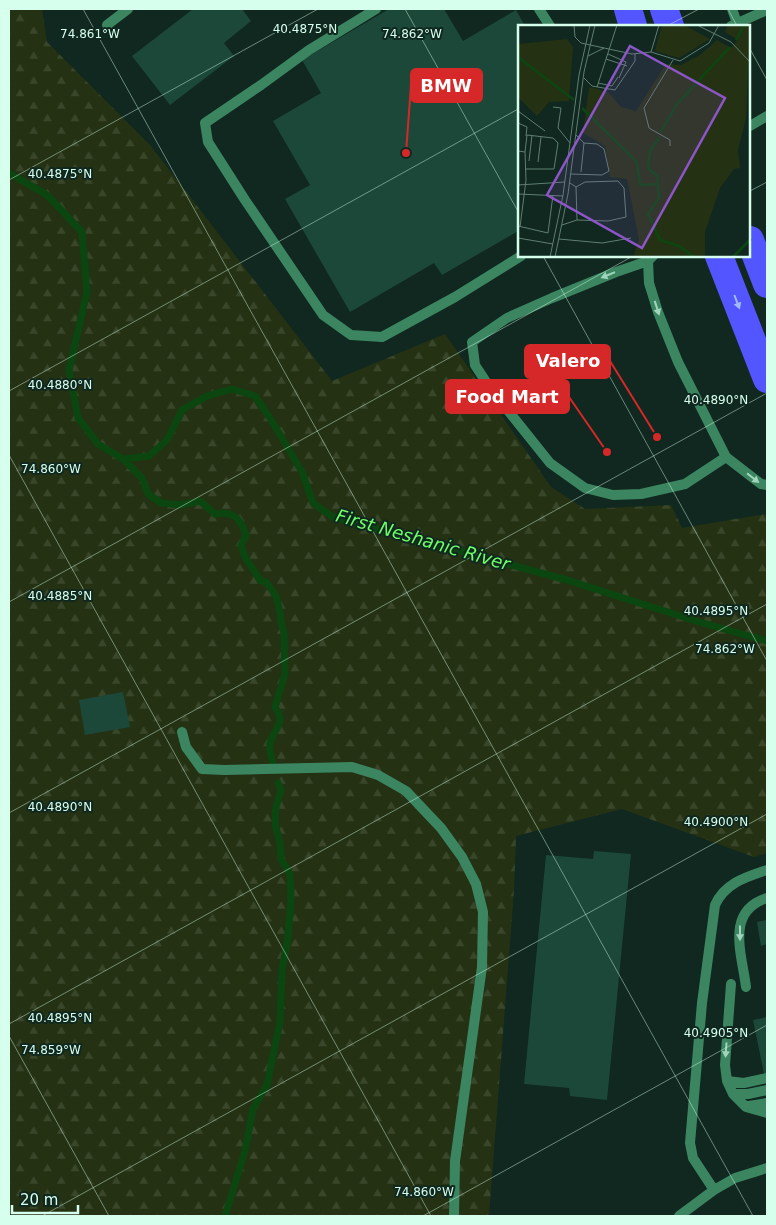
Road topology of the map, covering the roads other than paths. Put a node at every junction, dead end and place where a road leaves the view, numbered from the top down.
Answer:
1 (128, 9) edge
2 (376, 9) edge
3 (539, 9) edge
4 (628, 9) edge
5 (664, 9) edge
6 (732, 9) edge
7 (767, 10) edge
8 (107, 25) dead end
9 (549, 25) edge
10 (633, 25) edge
11 (670, 25) edge
12 (734, 25) edge
13 (767, 116) edge
14 (751, 125) edge
15 (751, 243) edge
16 (518, 258) edge
17 (650, 258) edge
18 (720, 258) edge
19 (767, 284) edge
20 (767, 379) edge
21 (726, 456) junction
22 (767, 485) edge
23 (182, 732) dead end
24 (767, 870) edge
25 (767, 898) edge
26 (731, 984) dead end
27 (746, 987) dead end
28 (767, 1078) edge
29 (727, 1082) junction
30 (767, 1090) edge
31 (733, 1094) junction
32 (767, 1103) edge
33 (746, 1106) junction
34 (767, 1113) edge
35 (767, 1168) edge
36 (714, 1190) junction
37 (454, 1216) edge
38 (679, 1216) edge

1 - 8 street
2 - 16 street
3 - 9 street
4 - 10 highway
5 - 11 highway
6 - 12 street
7 - 12 street
13 - 14 street
15 - 19 highway
17 -> 21 street
17 -> 21 street
18 -> 20 highway
21 -> 22 street
23 - 37 street
24 - 36 street
25 -> 27 street
26 -> 29 street
28 - 29 street
29 - 31 street
30 - 31 street
31 - 33 street
32 - 33 street
33 - 34 street
35 - 36 street
36 - 38 street

